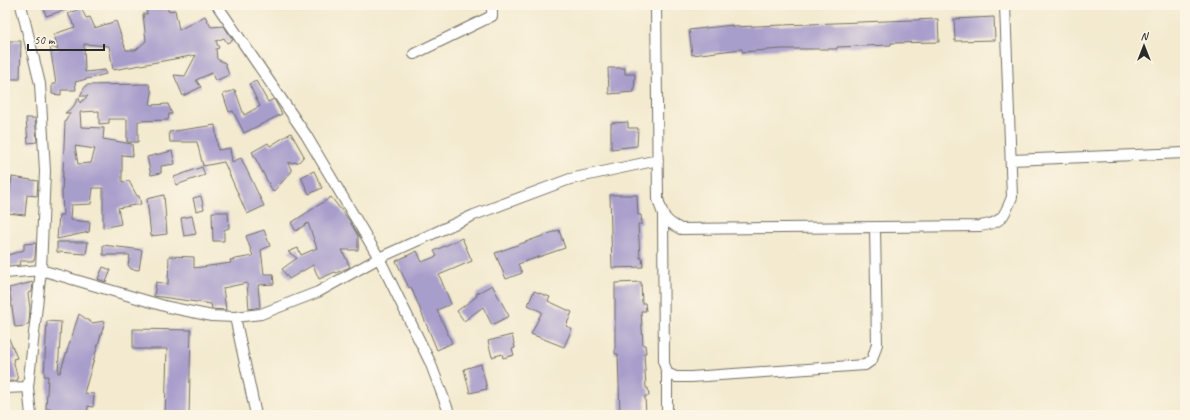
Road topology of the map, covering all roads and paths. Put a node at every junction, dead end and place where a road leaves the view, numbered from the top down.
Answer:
1 (21, 5) edge
2 (217, 5) edge
3 (492, 5) edge
4 (656, 5) edge
5 (1004, 5) edge
6 (414, 54) dead end
7 (1185, 153) edge
8 (658, 160) junction
9 (1011, 160) junction
10 (662, 215) junction
11 (875, 227) junction
12 (379, 258) junction
13 (41, 270) junction
14 (5, 274) edge
15 (235, 317) junction
16 (667, 372) junction
17 (28, 387) junction
18 (5, 388) edge
19 (31, 415) edge
20 (256, 415) edge
21 (450, 415) edge
22 (667, 415) edge

1 - 13 street
2 - 12 street
3 - 6 street
4 - 8 street
5 - 9 street
7 - 9 street
8 - 10 street
8 - 12 street
9 - 11 street
10 - 11 street
10 - 16 street
11 - 16 street
12 - 15 street
12 - 21 street
13 - 14 street
13 - 15 street
13 - 17 street
15 - 20 street
16 - 22 street
17 - 18 street
17 - 19 street

